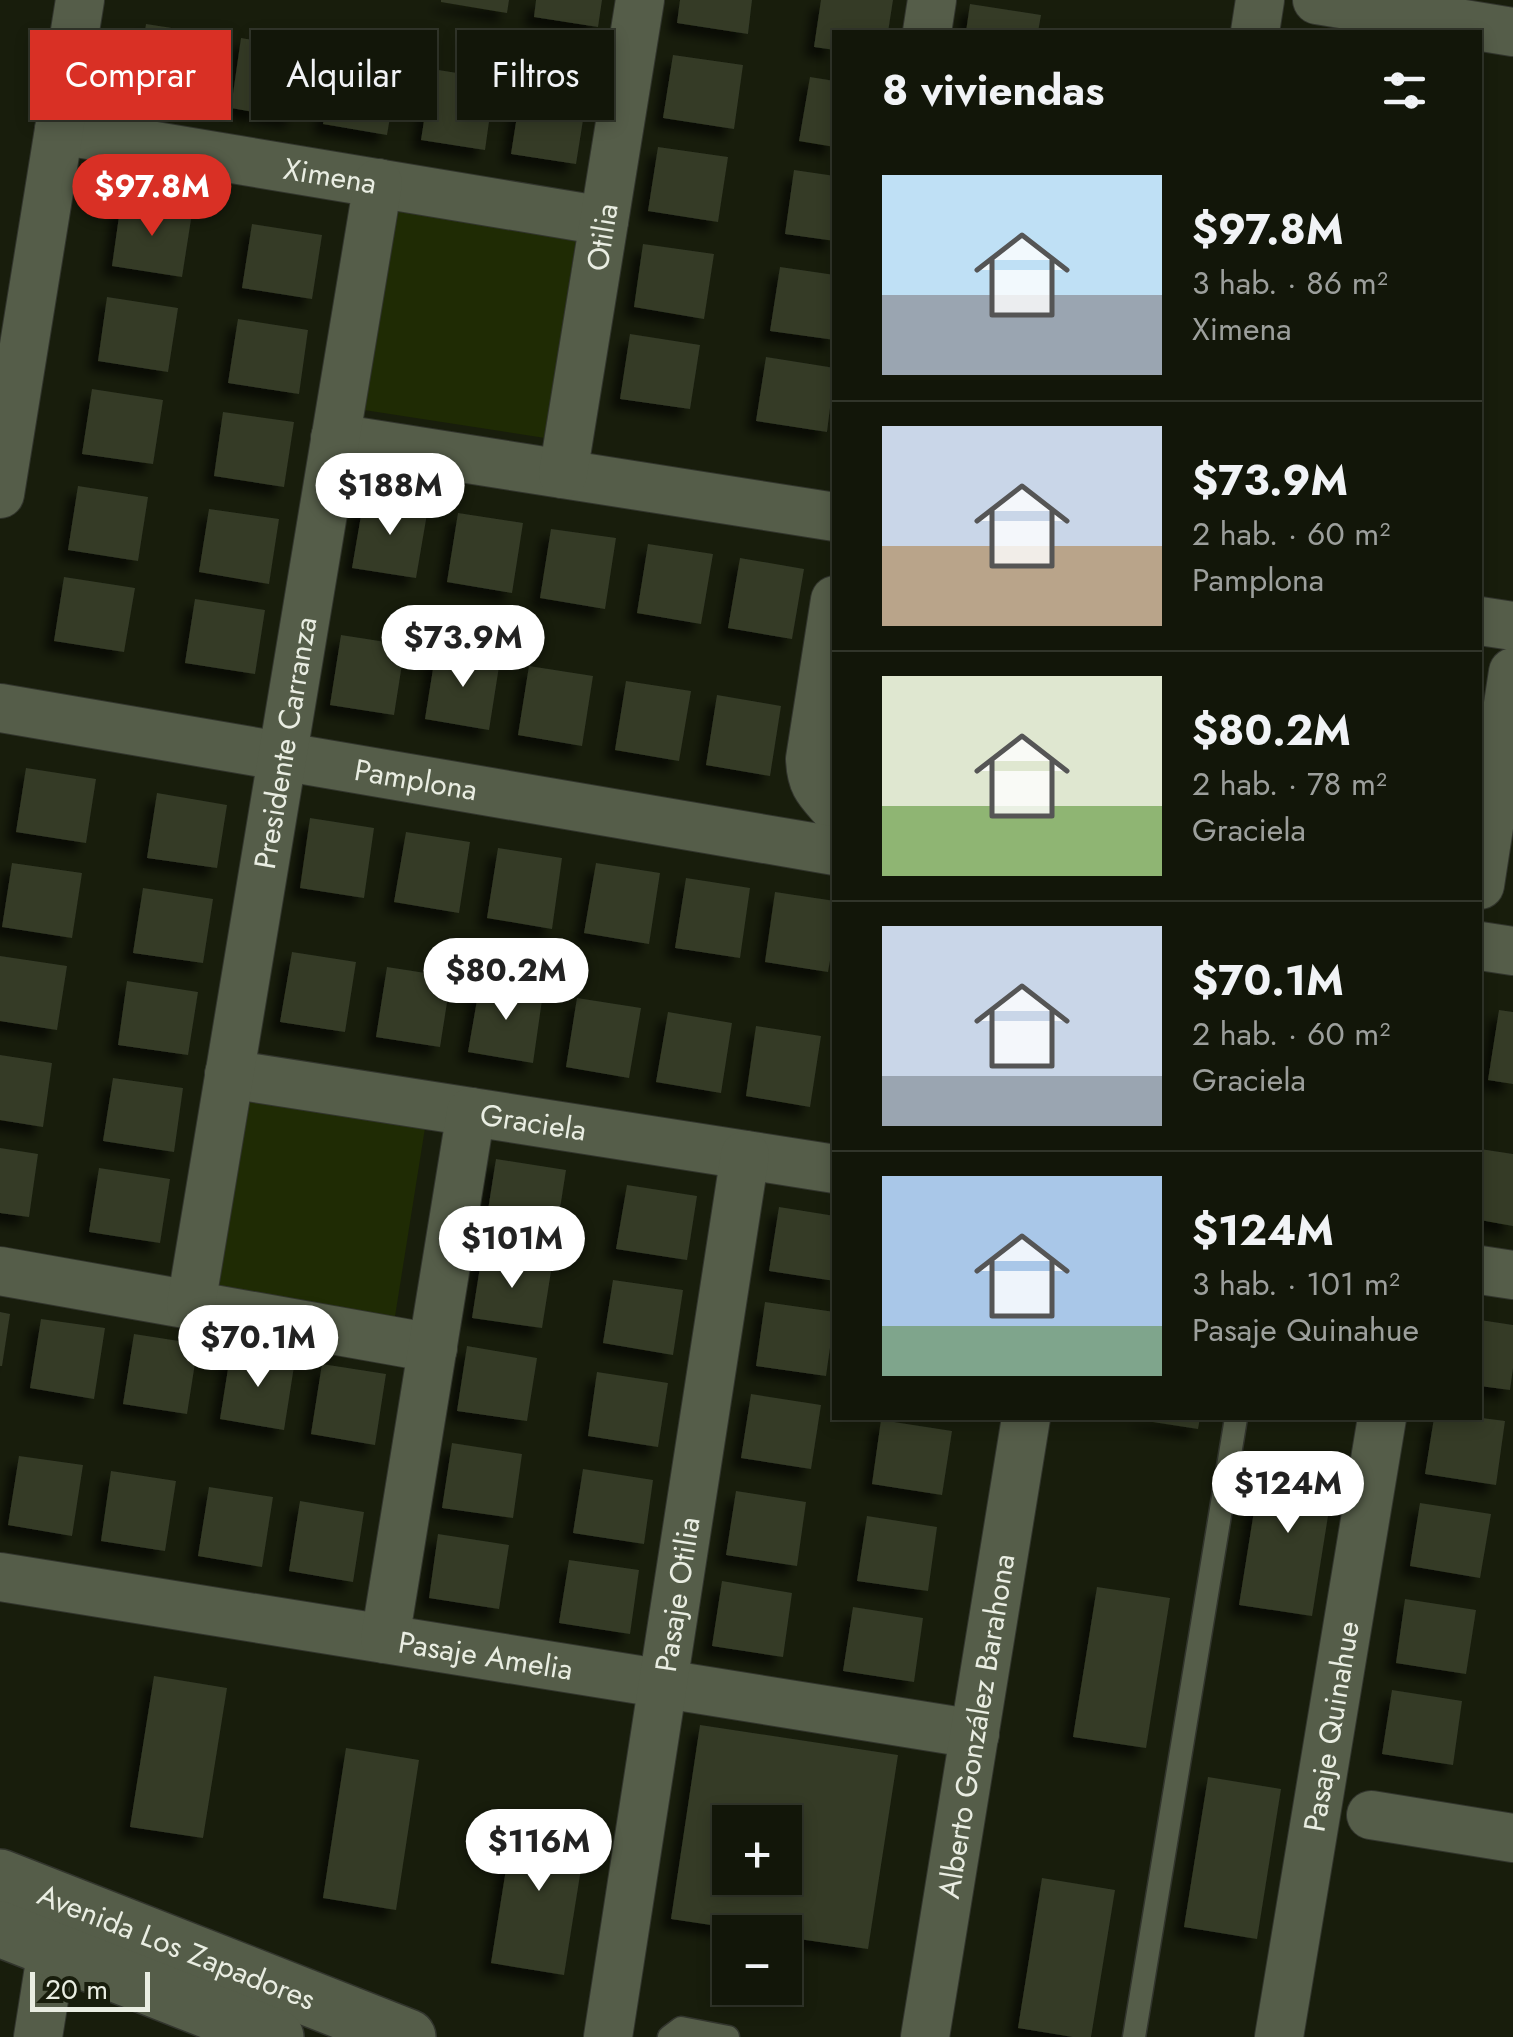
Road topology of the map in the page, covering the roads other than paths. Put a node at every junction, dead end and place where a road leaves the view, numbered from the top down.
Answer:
1 (80, 0) edge
2 (640, 0) edge
3 (932, 0) edge
4 (1260, 0) edge
5 (1318, 0) edge
6 (926, 30) edge
7 (1255, 30) edge
8 (1513, 32) edge
9 (59, 130) junction
10 (378, 183) junction
11 (604, 220) junction
12 (335, 438) junction
13 (563, 474) junction
14 (0, 494) edge
15 (832, 518) edge
16 (832, 619) edge
17 (1482, 621) edge
18 (1513, 626) edge
19 (1513, 672) edge
20 (0, 708) edge
21 (282, 756) junction
22 (832, 807) edge
23 (832, 850) edge
24 (1482, 872) edge
25 (1482, 946) edge
26 (1513, 952) edge
27 (229, 1074) junction
28 (471, 1112) junction
29 (745, 1155) junction
30 (832, 1169) edge
31 (1482, 1270) edge
32 (0, 1271) edge
33 (1513, 1275) edge
34 (191, 1305) junction
35 (433, 1348) junction
36 (1026, 1420) edge
37 (1236, 1420) edge
38 (1382, 1420) edge
39 (0, 1577) edge
40 (385, 1639) junction
41 (664, 1684) junction
42 (974, 1734) junction
43 (1371, 1816) dead end
44 (1513, 1838) edge
45 (0, 1877) edge
46 (0, 1929) edge
47 (52, 1949) junction
48 (270, 2036) edge
49 (38, 2037) edge
50 (408, 2037) edge
51 (608, 2037) edge
52 (669, 2037) edge
53 (728, 2037) edge
54 (925, 2037) edge
55 (1134, 2037) edge
56 (1279, 2037) edge

1 - 9 street
2 - 11 street, Otilia
3 - 6 street
4 - 7 street
5 - 8 street
9 - 10 street, Ximena
9 - 14 street
10 - 11 street, Ximena
10 - 12 street, Presidente Carranza
11 - 13 street, Otilia
12 - 13 street
12 - 21 street, Presidente Carranza
13 - 15 street
16 - 22 street
17 - 18 street
19 - 24 street
20 - 21 street, Pamplona
21 - 23 street, Pamplona
21 - 27 street, Presidente Carranza
25 - 26 street
27 - 28 street, Graciela
27 - 34 street, Presidente Carranza
28 - 29 street, Graciela
28 - 35 street
29 - 30 street, Graciela
29 - 41 street, Pasaje Otilia
31 - 33 street
32 - 34 street
34 - 35 street
35 - 40 street
36 - 42 street, Alberto González Barahona
37 - 55 lane
38 - 56 street, Pasaje Quinahue
39 - 40 street, Pasaje Amelia
40 - 41 street, Pasaje Amelia
41 - 42 street, Pasaje Amelia
41 - 51 street, Pasaje Otilia
42 - 54 street, Alberto González Barahona
43 - 44 street
45 - 50 main road, Avenida Los Zapadores
46 - 47 main road, Avenida Los Zapadores
47 - 48 main road, Avenida Los Zapadores
47 - 49 street
52 - 53 lane

